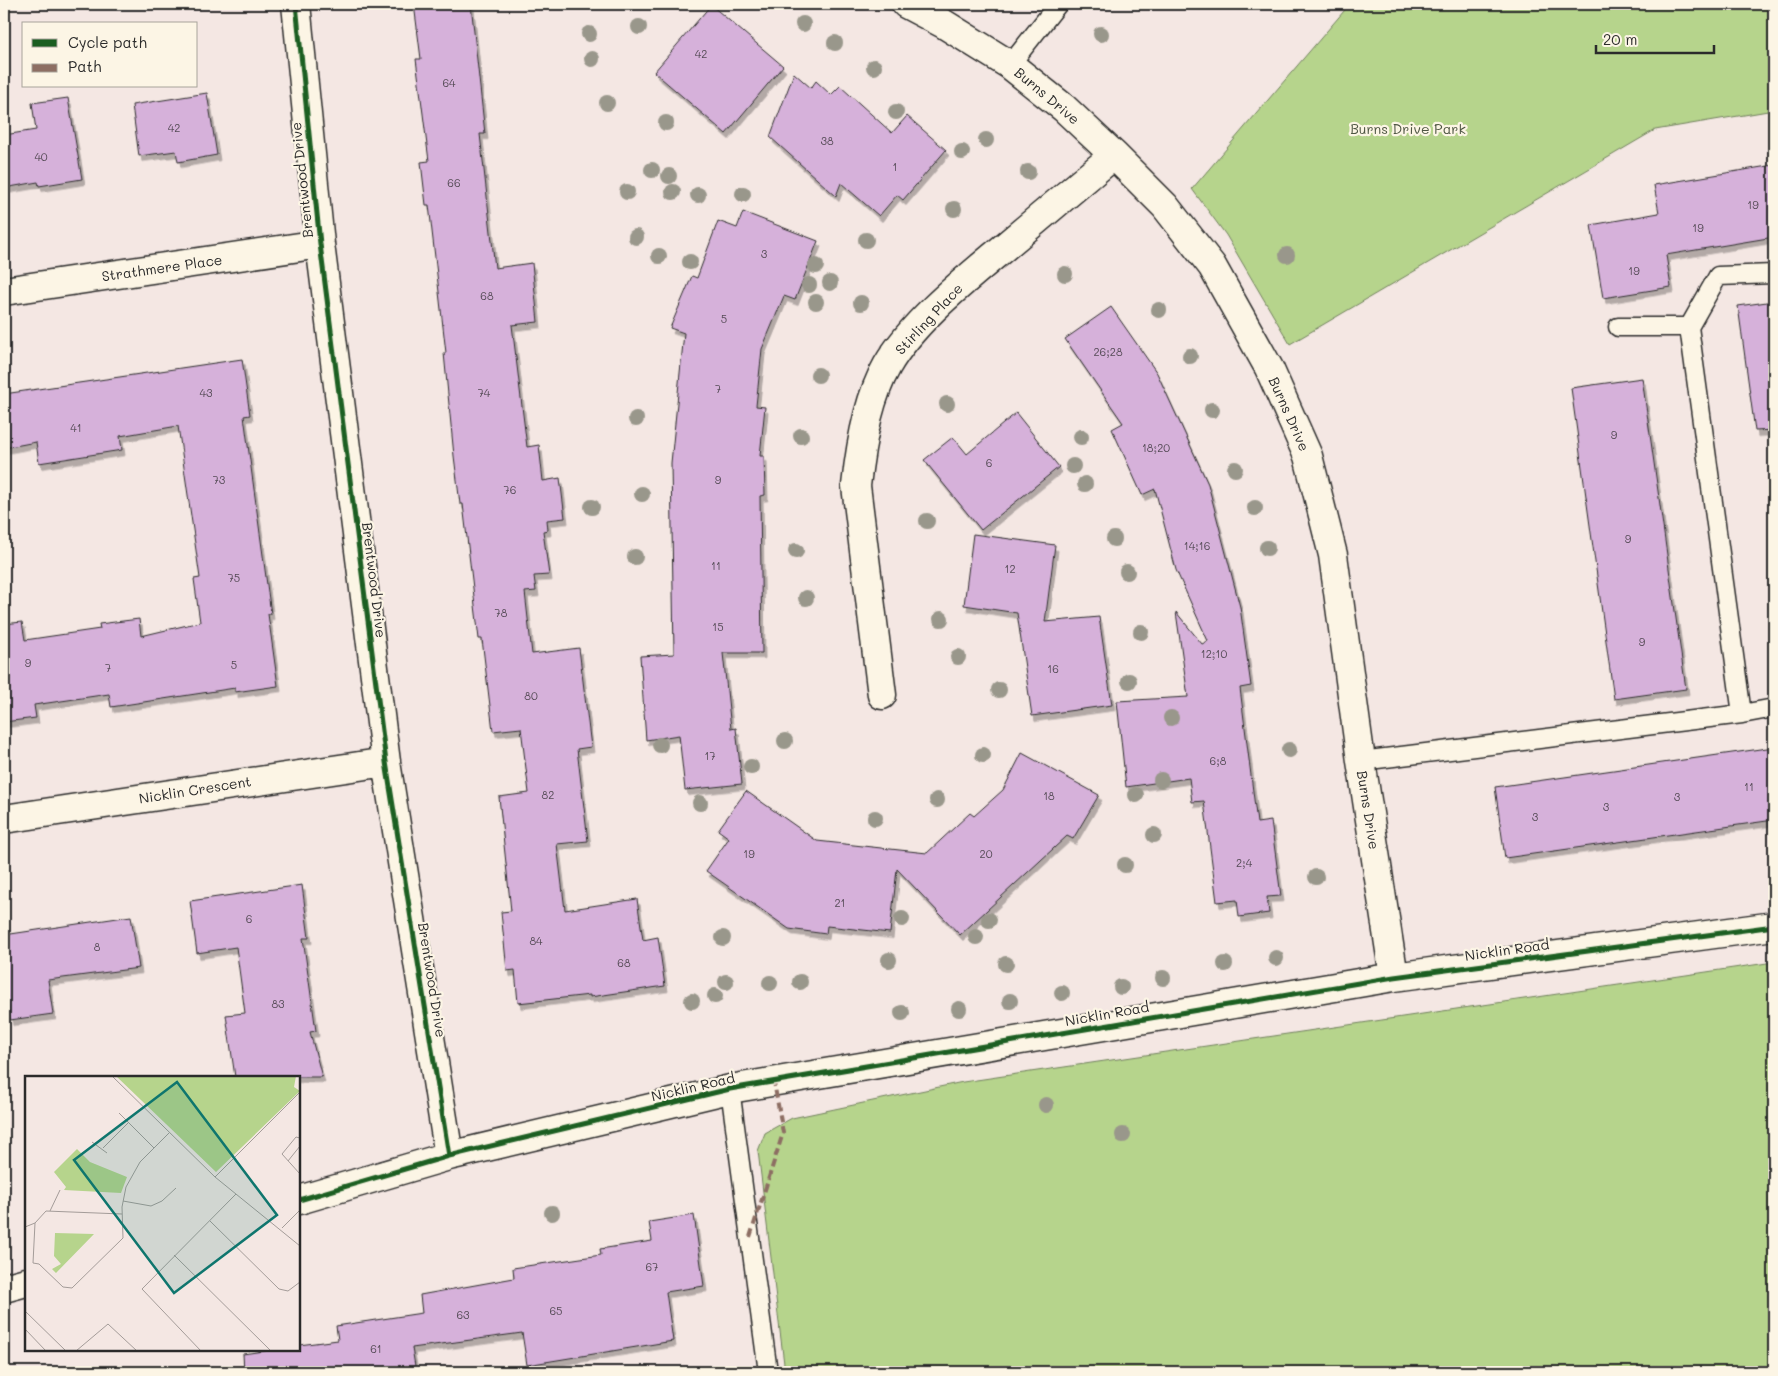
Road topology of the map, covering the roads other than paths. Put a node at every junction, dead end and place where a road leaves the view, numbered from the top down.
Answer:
1 (296, 4) edge
2 (906, 4) edge
3 (1058, 4) edge
4 (1010, 64) junction
5 (1114, 155) junction
6 (320, 244) junction
7 (1774, 274) edge
8 (4, 291) edge
9 (1618, 327) dead end
10 (1689, 327) junction
11 (882, 695) dead end
12 (1774, 708) edge
13 (1742, 714) junction
14 (1360, 761) junction
15 (386, 762) junction
16 (4, 819) edge
17 (1774, 926) edge
18 (1394, 977) junction
19 (730, 1089) junction
20 (449, 1156) junction
21 (300, 1200) edge
22 (25, 1282) edge
23 (4, 1288) edge
24 (768, 1372) edge

1 - 6 street, Brentwood Drive
2 - 4 street, Burns Drive
3 - 4 lane
4 - 5 street, Burns Drive
5 - 11 street, Stirling Place
5 - 14 street, Burns Drive
6 - 8 street, Strathmere Place
6 - 15 street, Brentwood Drive
7 - 10 lane
9 - 10 lane
10 - 13 lane
12 - 13 lane
13 - 14 lane
14 - 18 street, Burns Drive
15 - 16 street, Nicklin Crescent
15 - 20 street, Brentwood Drive
17 - 18 street, Nicklin Road
18 - 19 street, Nicklin Road
19 - 20 street, Nicklin Road
19 - 24 lane
20 - 21 street
22 - 23 street

